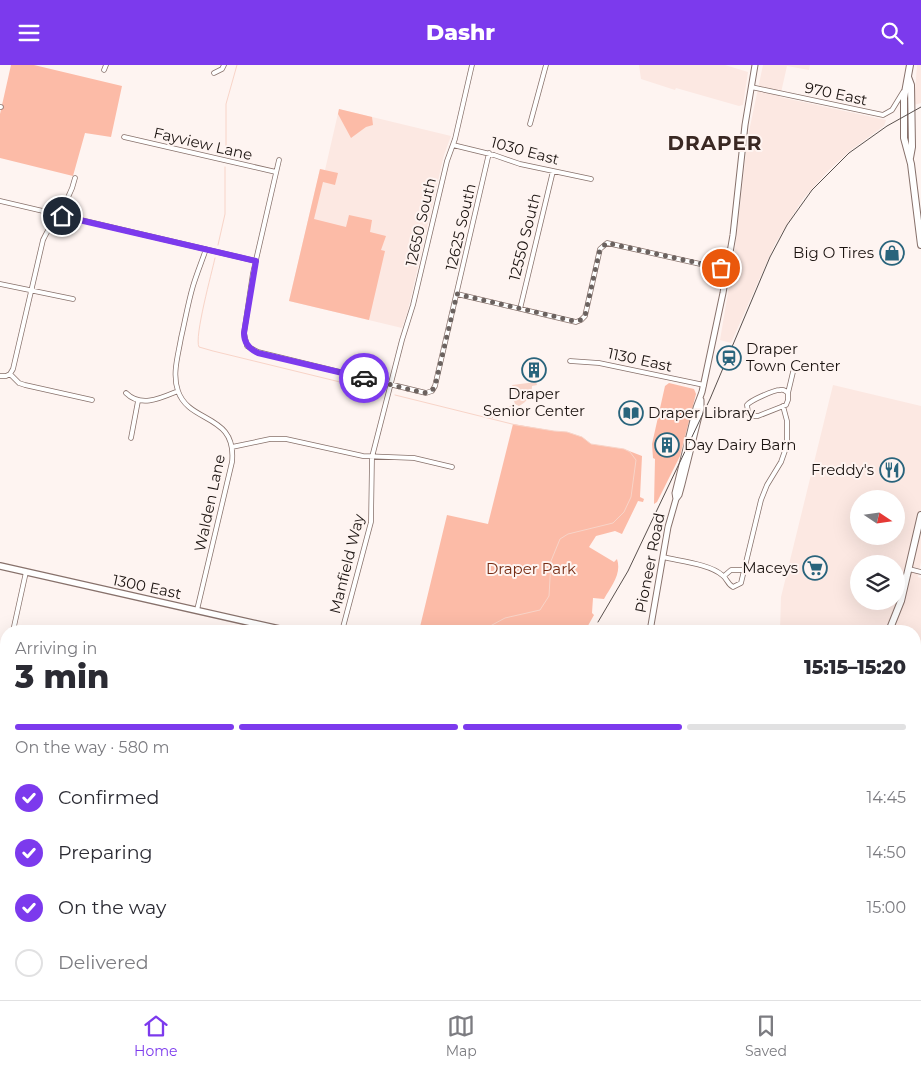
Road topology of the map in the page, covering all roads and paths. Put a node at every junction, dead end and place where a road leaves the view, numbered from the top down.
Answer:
1 (224, 65) edge
2 (472, 65) edge
3 (546, 65) edge
4 (910, 65) edge
5 (753, 66) edge
6 (214, 73) dead end
7 (908, 77) junction
8 (751, 87) junction
9 (905, 90) junction
10 (530, 123) dead end
11 (124, 137) dead end
12 (453, 145) junction
13 (489, 153) junction
14 (910, 158) junction
15 (279, 160) dead end
16 (553, 171) junction
17 (276, 172) junction
18 (75, 178) dead end
19 (591, 179) dead end
20 (0, 201) edge
21 (57, 215) junction
22 (921, 245) edge
23 (206, 249) junction
24 (256, 261) junction
25 (727, 270) junction
26 (0, 284) edge
27 (31, 291) junction
28 (457, 294) junction
29 (73, 299) dead end
30 (520, 309) junction
31 (570, 361) dead end
32 (793, 372) dead end
33 (10, 374) junction
34 (0, 376) edge
35 (390, 384) junction
36 (704, 385) junction
37 (178, 391) junction
38 (126, 393) dead end
39 (788, 393) junction
40 (92, 400) dead end
41 (138, 401) junction
42 (783, 406) junction
43 (131, 438) dead end
44 (232, 447) junction
45 (372, 457) junction
46 (452, 467) dead end
47 (921, 515) edge
48 (663, 557) junction
49 (0, 567) edge
50 (908, 569) junction
51 (744, 570) junction
52 (26, 572) junction
53 (921, 572) edge
54 (724, 575) junction
55 (197, 610) junction
56 (14, 625) edge
57 (253, 625) edge
58 (344, 625) edge
59 (651, 625) edge
60 (892, 625) edge

1 - 6 street
2 - 12 street, 12650 South
3 - 10 street
4 - 7 main road
5 - 8 street, Pioneer Road
7 - 9 main road
7 - 14 main road
8 - 9 street, 970 East
8 - 25 street, Pioneer Road
9 - 14 main road
11 - 17 street, Fayview Lane
12 - 13 street, 1030 East
12 - 35 street, 12650 South
13 - 16 street, 1030 East
13 - 28 street, 12625 South
14 - 22 main road
15 - 17 street
16 - 19 street, 1030 East
16 - 30 street, 12550 South
17 - 24 street
18 - 21 street
20 - 21 street
21 - 23 street
21 - 27 street
23 - 24 street
23 - 37 street
24 - 35 street
25 - 30 street
25 - 36 street, Pioneer Road
26 - 27 street
27 - 29 street
27 - 33 street
28 - 30 street
28 - 35 street, 12625 South
31 - 36 street, 1130 East
32 - 39 street
33 - 34 street
33 - 40 street
35 - 45 street, Manfield Way
36 - 48 street, Pioneer Road
37 - 41 street
37 - 44 street, Walden Lane
38 - 41 street
39 - 42 street
39 - 42 street
41 - 43 street
42 - 51 street
44 - 45 street
44 - 55 street, Walden Lane
45 - 46 street
45 - 58 street, Manfield Way
47 - 50 main road
48 - 54 street
48 - 59 street, Pioneer Road
49 - 52 main road, 1300 East
50 - 53 street
50 - 60 main road
51 - 54 street
51 - 54 street
52 - 55 main road, 1300 East
52 - 56 street
55 - 57 main road, 1300 East

